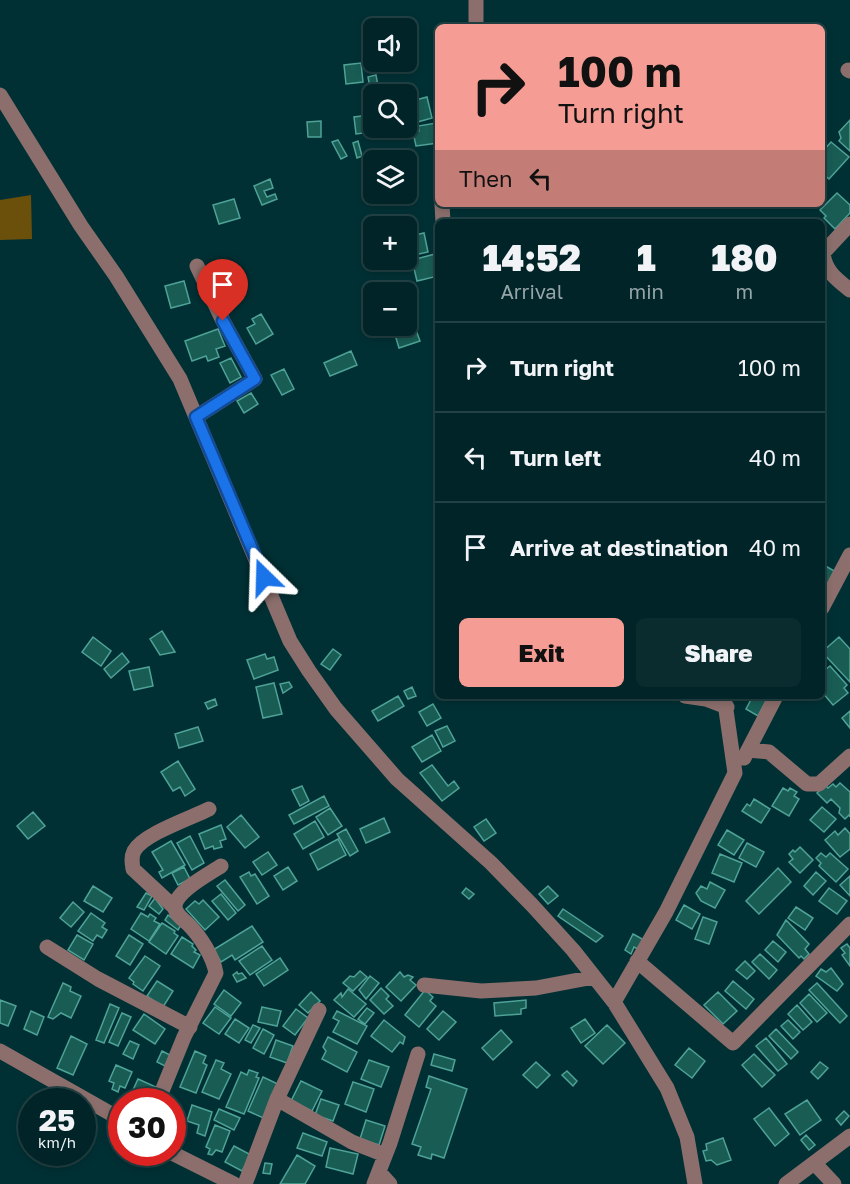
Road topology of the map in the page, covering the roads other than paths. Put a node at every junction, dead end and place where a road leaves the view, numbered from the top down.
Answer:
1 (476, 0) edge
2 (476, 24) edge
3 (0, 95) edge
4 (850, 224) edge
5 (825, 251) edge
6 (197, 266) dead end
7 (825, 267) edge
8 (850, 290) edge
9 (196, 417) junction
10 (850, 555) edge
11 (825, 602) edge
12 (706, 699) edge
13 (774, 699) edge
14 (726, 702) edge
15 (748, 750) junction
16 (850, 756) edge
17 (735, 773) junction
18 (209, 809) dead end
19 (221, 866) dead end
20 (175, 908) junction
21 (850, 924) edge
22 (47, 947) dead end
23 (638, 961) junction
24 (594, 977) junction
25 (424, 985) dead end
26 (614, 1002) junction
27 (319, 1010) dead end
28 (190, 1027) junction
29 (0, 1051) edge
30 (418, 1054) dead end
31 (164, 1088) edge
32 (277, 1099) junction
33 (108, 1112) edge
34 (850, 1136) edge
35 (385, 1155) junction
36 (186, 1160) edge
37 (818, 1160) junction
38 (376, 1178) edge
39 (234, 1184) edge
40 (245, 1184) edge
41 (390, 1184) edge
42 (695, 1184) edge
43 (786, 1184) edge
44 (834, 1184) edge

1 - 2 street
3 - 9 street
4 - 5 street
6 - 9 street
7 - 8 street
9 - 24 street
10 - 11 street
12 - 14 street
13 - 15 street
14 - 17 street
15 - 16 street
15 - 17 street
17 - 23 street
18 - 20 street
19 - 20 street
20 - 28 street
21 - 23 street
22 - 28 street
23 - 26 street
24 - 25 street
24 - 26 street
26 - 42 street
27 - 32 street
28 - 31 street
29 - 33 street
30 - 35 street
32 - 35 street
32 - 40 street
34 - 37 street
35 - 38 street
36 - 39 street
37 - 43 street
37 - 44 street
38 - 41 street

